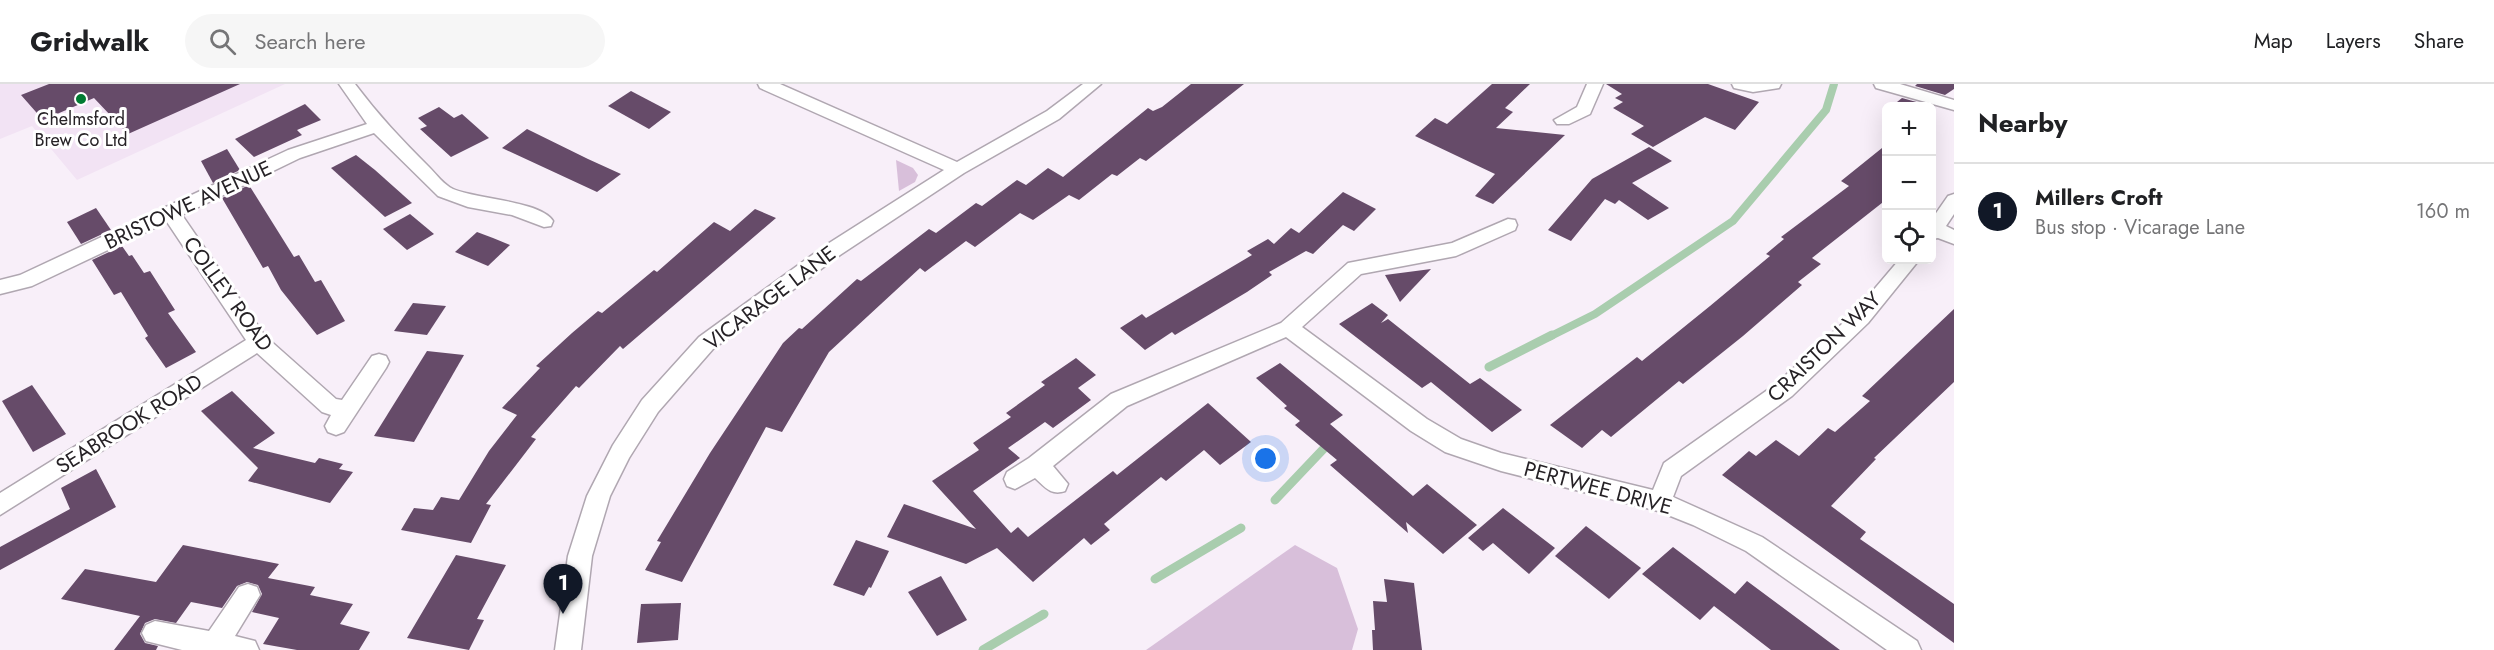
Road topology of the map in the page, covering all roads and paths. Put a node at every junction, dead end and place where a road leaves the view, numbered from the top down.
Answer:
1 (346, 84) edge
2 (766, 84) edge
3 (1093, 84) edge
4 (1595, 84) edge
5 (1740, 84) edge
6 (1773, 84) edge
7 (1882, 84) edge
8 (1954, 105) edge
9 (1563, 120) dead end
10 (377, 126) junction
11 (958, 169) junction
12 (1954, 200) edge
13 (172, 214) junction
14 (544, 220) dead end
15 (1508, 225) dead end
16 (1936, 227) edge
17 (1936, 232) edge
18 (1954, 237) edge
19 (1907, 264) edge
20 (0, 287) edge
21 (1288, 328) junction
22 (258, 342) junction
23 (379, 362) dead end
24 (1037, 465) junction
25 (1015, 479) dead end
26 (1057, 484) dead end
27 (1660, 502) junction
28 (0, 505) edge
29 (248, 595) dead end
30 (156, 633) dead end
31 (216, 643) junction
32 (246, 650) edge
33 (568, 650) edge
34 (1908, 650) edge

1 - 10 street
2 - 11 street
3 - 11 street, VICARAGE LANE
4 - 9 street
5 - 6 street
7 - 8 street
10 - 13 street, BRISTOWE AVENUE
10 - 14 street
11 - 33 street, VICARAGE LANE
12 - 16 street
13 - 20 street, BRISTOWE AVENUE
13 - 22 street, COLLEY ROAD
15 - 21 street
17 - 18 street
19 - 27 street, CRAISTON WAY
21 - 24 street
21 - 27 street, PERTWEE DRIVE
22 - 23 street, COLLEY ROAD
22 - 28 street, SEABROOK ROAD
24 - 25 street
24 - 26 street
27 - 34 street, PERTWEE DRIVE
29 - 31 street
30 - 31 street
31 - 32 street

